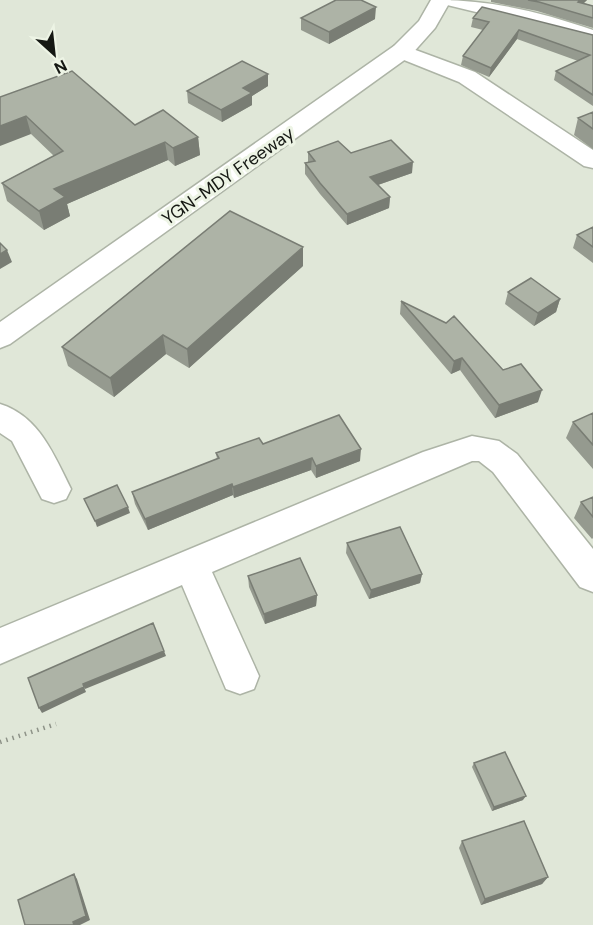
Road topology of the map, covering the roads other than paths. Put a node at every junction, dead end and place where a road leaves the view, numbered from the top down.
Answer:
1 (441, 0) edge
2 (450, 0) edge
3 (593, 37) edge
4 (402, 51) junction
5 (593, 161) edge
6 (0, 337) edge
7 (0, 416) edge
8 (54, 489) dead end
9 (191, 565) junction
10 (593, 576) edge
11 (0, 646) edge
12 (240, 676) dead end

1 - 4 street, YGN-MDY Freeway
2 - 3 street
4 - 5 street
4 - 6 street, YGN-MDY Freeway
7 - 8 street
9 - 10 street
9 - 11 street
9 - 12 street

